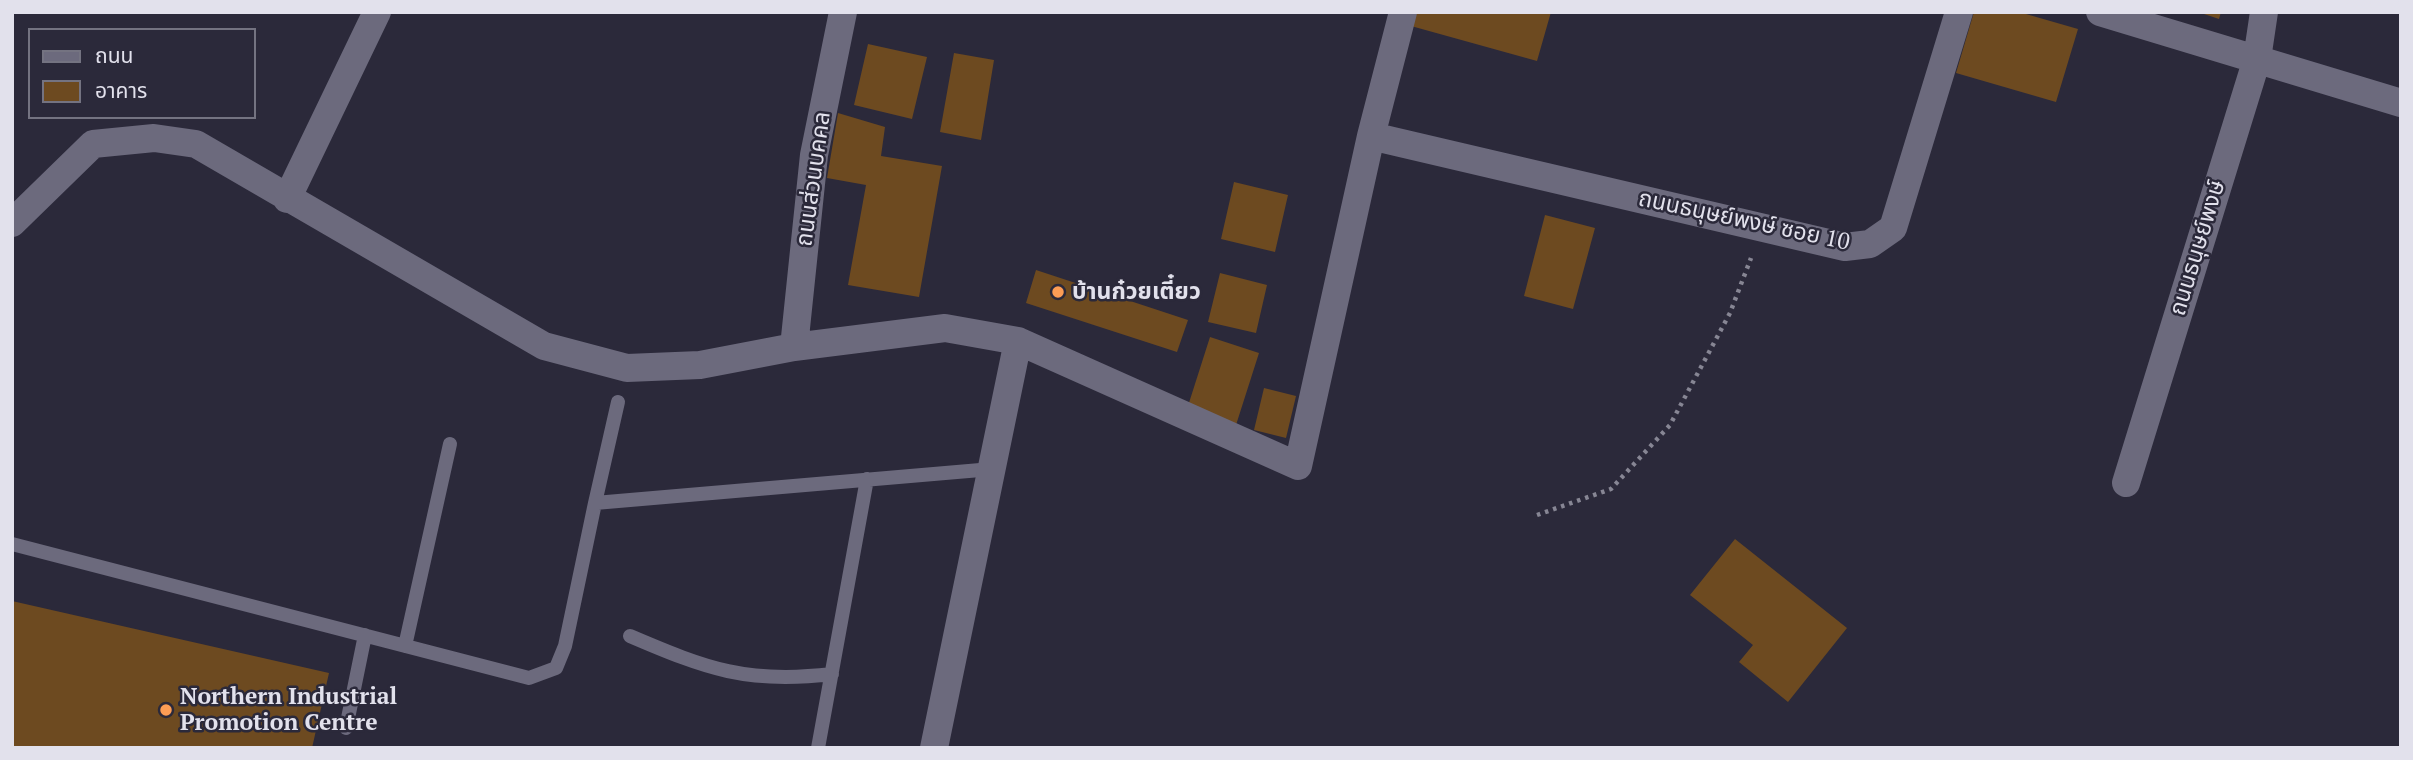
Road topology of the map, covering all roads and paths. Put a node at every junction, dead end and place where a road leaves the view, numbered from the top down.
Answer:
1 (377, 12) edge
2 (843, 12) edge
3 (1404, 12) edge
4 (1959, 12) edge
5 (2100, 12) edge
6 (2264, 12) edge
7 (2257, 59) junction
8 (2401, 103) edge
9 (1371, 136) junction
10 (287, 198) junction
11 (12, 223) edge
12 (1762, 228) junction
13 (1018, 341) junction
14 (794, 348) junction
15 (618, 402) dead end
16 (450, 444) dead end
17 (992, 468) junction
18 (867, 479) junction
19 (2126, 483) dead end
20 (595, 503) junction
21 (1537, 514) dead end
22 (12, 544) edge
23 (365, 635) junction
24 (630, 636) dead end
25 (405, 646) junction
26 (832, 674) junction
27 (346, 728) dead end
28 (818, 748) edge
29 (934, 748) edge

1 - 10 street
2 - 14 street, ถนนส่วนบคคล
3 - 9 street
4 - 12 street, ถนนธนุษย์พงษ์ ซอย 10
5 - 7 street
6 - 7 street, ถนนธนุษย์พงษ์
7 - 8 street
7 - 19 street, ถนนธนุษย์พงษ์
9 - 12 street, ถนนธนุษย์พงษ์ ซอย 10
9 - 13 street
10 - 11 street
10 - 14 street
12 - 21 path
13 - 14 street
13 - 17 street
15 - 20 lane
16 - 25 lane
17 - 18 lane
17 - 29 street
18 - 20 lane
18 - 26 lane
20 - 25 lane
22 - 23 lane
23 - 25 lane
23 - 27 lane
24 - 26 lane
26 - 28 lane

